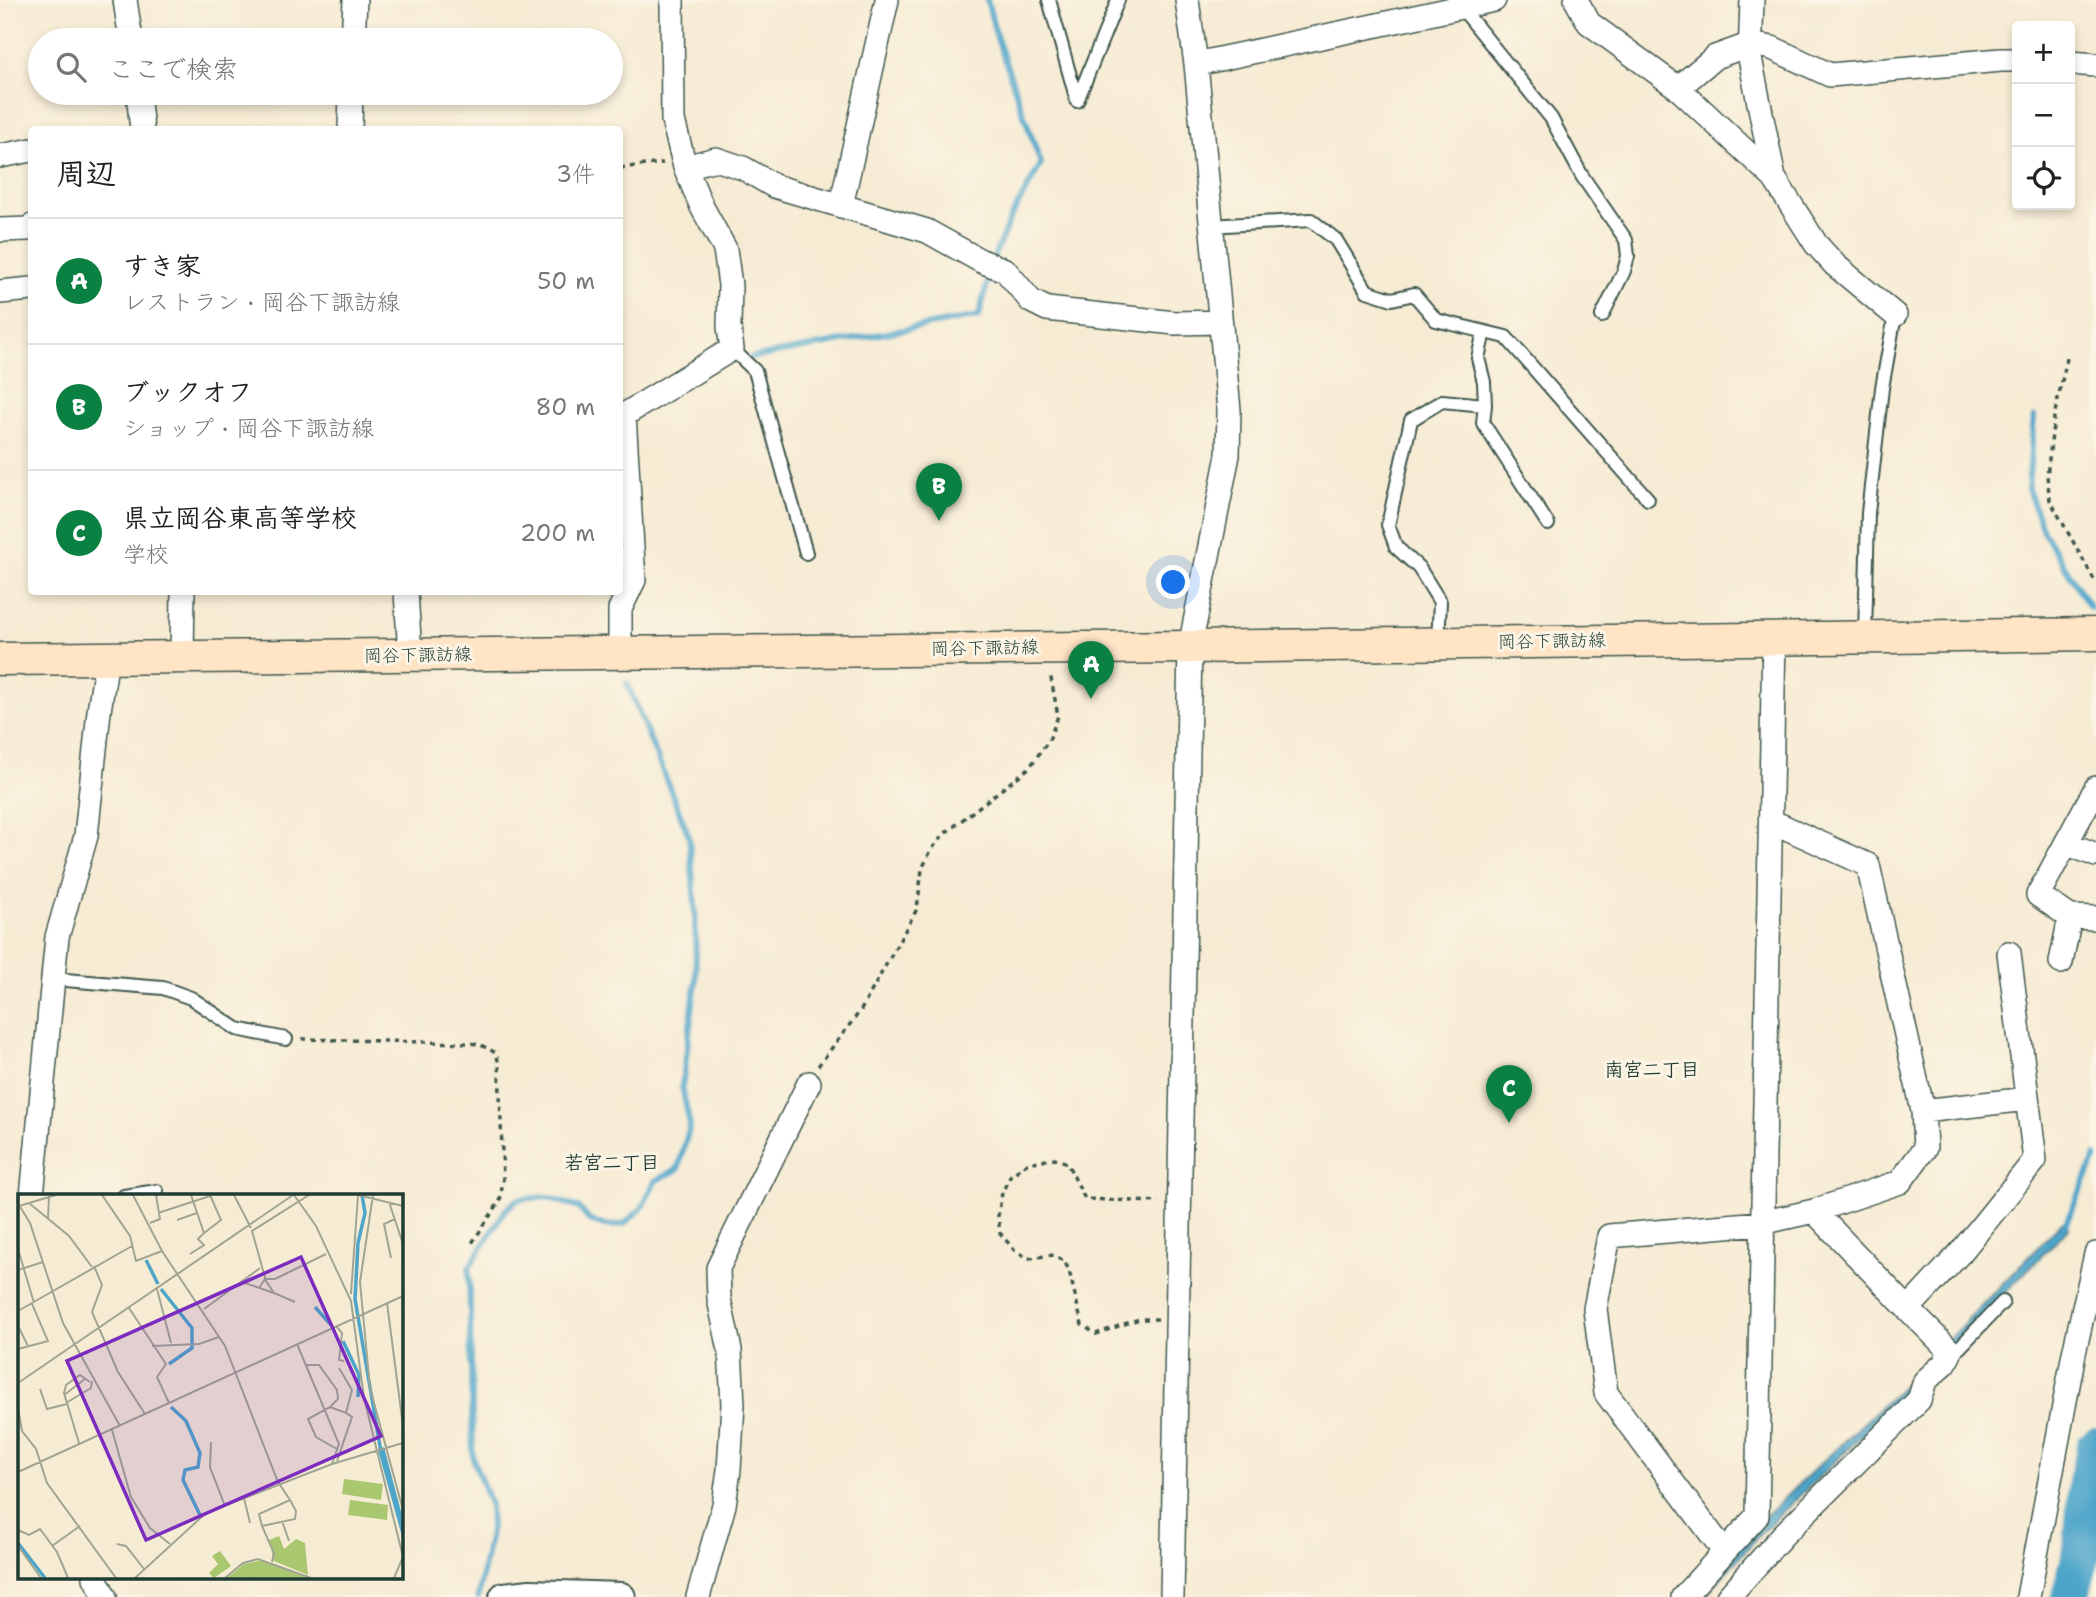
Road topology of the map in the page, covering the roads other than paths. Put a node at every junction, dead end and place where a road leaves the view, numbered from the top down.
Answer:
1 (125, 0) edge
2 (355, 0) edge
3 (673, 0) edge
4 (887, 0) edge
5 (1049, 0) edge
6 (1118, 0) edge
7 (1187, 0) edge
8 (1494, 0) edge
9 (1576, 0) edge
10 (1752, 0) edge
11 (1460, 6) junction
12 (129, 28) edge
13 (354, 28) edge
14 (1751, 44) junction
15 (2012, 61) edge
16 (2075, 63) edge
17 (1196, 64) junction
18 (2096, 65) edge
19 (1678, 88) junction
20 (139, 105) edge
21 (351, 105) edge
22 (142, 126) edge
23 (350, 126) edge
24 (28, 151) edge
25 (0, 156) edge
26 (684, 164) junction
27 (1774, 178) junction
28 (841, 206) junction
29 (1210, 226) junction
30 (28, 229) edge
31 (0, 230) edge
32 (28, 289) edge
33 (0, 292) edge
34 (1895, 315) joint
35 (1602, 316) dead end
36 (1220, 322) junction
37 (1484, 332) junction
38 (732, 349) junction
39 (1485, 405) junction
40 (1648, 499) dead end
41 (1548, 524) dead end
42 (806, 553) dead end
43 (183, 595) edge
44 (406, 595) edge
45 (2096, 634) edge
46 (1865, 637) junction
47 (1774, 638) junction
48 (1438, 643) junction
49 (1190, 647) junction
50 (620, 652) junction
51 (410, 655) junction
52 (181, 657) junction
53 (107, 658) junction
54 (0, 659) edge
55 (2096, 788) edge
56 (1771, 821) junction
57 (2066, 843) junction
58 (2096, 855) edge
59 (2070, 917) junction
60 (2096, 918) edge
61 (2009, 953) dead end
62 (2061, 962) dead end
63 (53, 979) junction
64 (286, 1039) road end
65 (808, 1083) road end
66 (2027, 1099) junction
67 (1923, 1111) junction
68 (32, 1194) edge
69 (137, 1194) edge
70 (157, 1194) edge
71 (1814, 1211) junction
72 (1761, 1223) junction
73 (2096, 1254) edge
74 (2003, 1302) dead end
75 (1908, 1309) junction
76 (1947, 1349) junction
77 (1724, 1551) junction
78 (96, 1580) edge
79 (105, 1597) edge
80 (504, 1597) edge
81 (621, 1597) edge
82 (698, 1597) edge
83 (1172, 1597) edge
84 (1683, 1597) edge
85 (1728, 1597) edge
86 (2028, 1597) edge

1 - 12 street
2 - 13 street
3 - 26 street
4 - 28 street
5 - 6 lane
7 - 17 street
8 - 11 street
9 - 19 street
10 - 14 street
11 - 17 street
11 - 35 lane
14 - 15 street
14 - 19 street
14 - 27 street
16 - 18 street
17 - 29 street
19 - 27 street
20 - 22 street
21 - 23 street
24 - 25 street
26 - 28 street
26 - 38 street
27 - 34 street
28 - 36 street
29 - 36 street
29 - 37 lane
30 - 31 street
32 - 33 street
34 - 46 lane
36 - 49 street
37 - 39 lane
37 - 40 lane
38 - 42 lane
38 - 50 street
39 - 41 lane
39 - 48 lane
43 - 52 street
44 - 51 street
45 - 46 main road, 岡谷下諏訪線
46 - 47 main road, 岡谷下諏訪線
47 - 48 main road, 岡谷下諏訪線
47 - 56 street
48 - 49 main road, 岡谷下諏訪線
49 - 50 main road, 岡谷下諏訪線
49 - 83 street
50 - 51 main road, 岡谷下諏訪線
51 - 52 main road, 岡谷下諏訪線
52 - 53 main road, 岡谷下諏訪線
53 - 54 main road, 岡谷下諏訪線
53 - 63 street
55 - 57 street
56 - 67 street
56 - 72 street
57 - 58 street
57 - 59 street
59 - 60 street
59 - 62 street
61 - 66 street
63 - 64 lane
63 - 68 street
65 - 82 street
66 - 67 street
66 - 75 street
67 - 71 street
69 - 70 lane
71 - 72 street
71 - 75 street
72 - 77 street
72 - 77 street
73 - 86 street
74 - 76 lane
75 - 76 street
76 - 85 street
77 - 84 street
78 - 79 street
80 - 81 street

